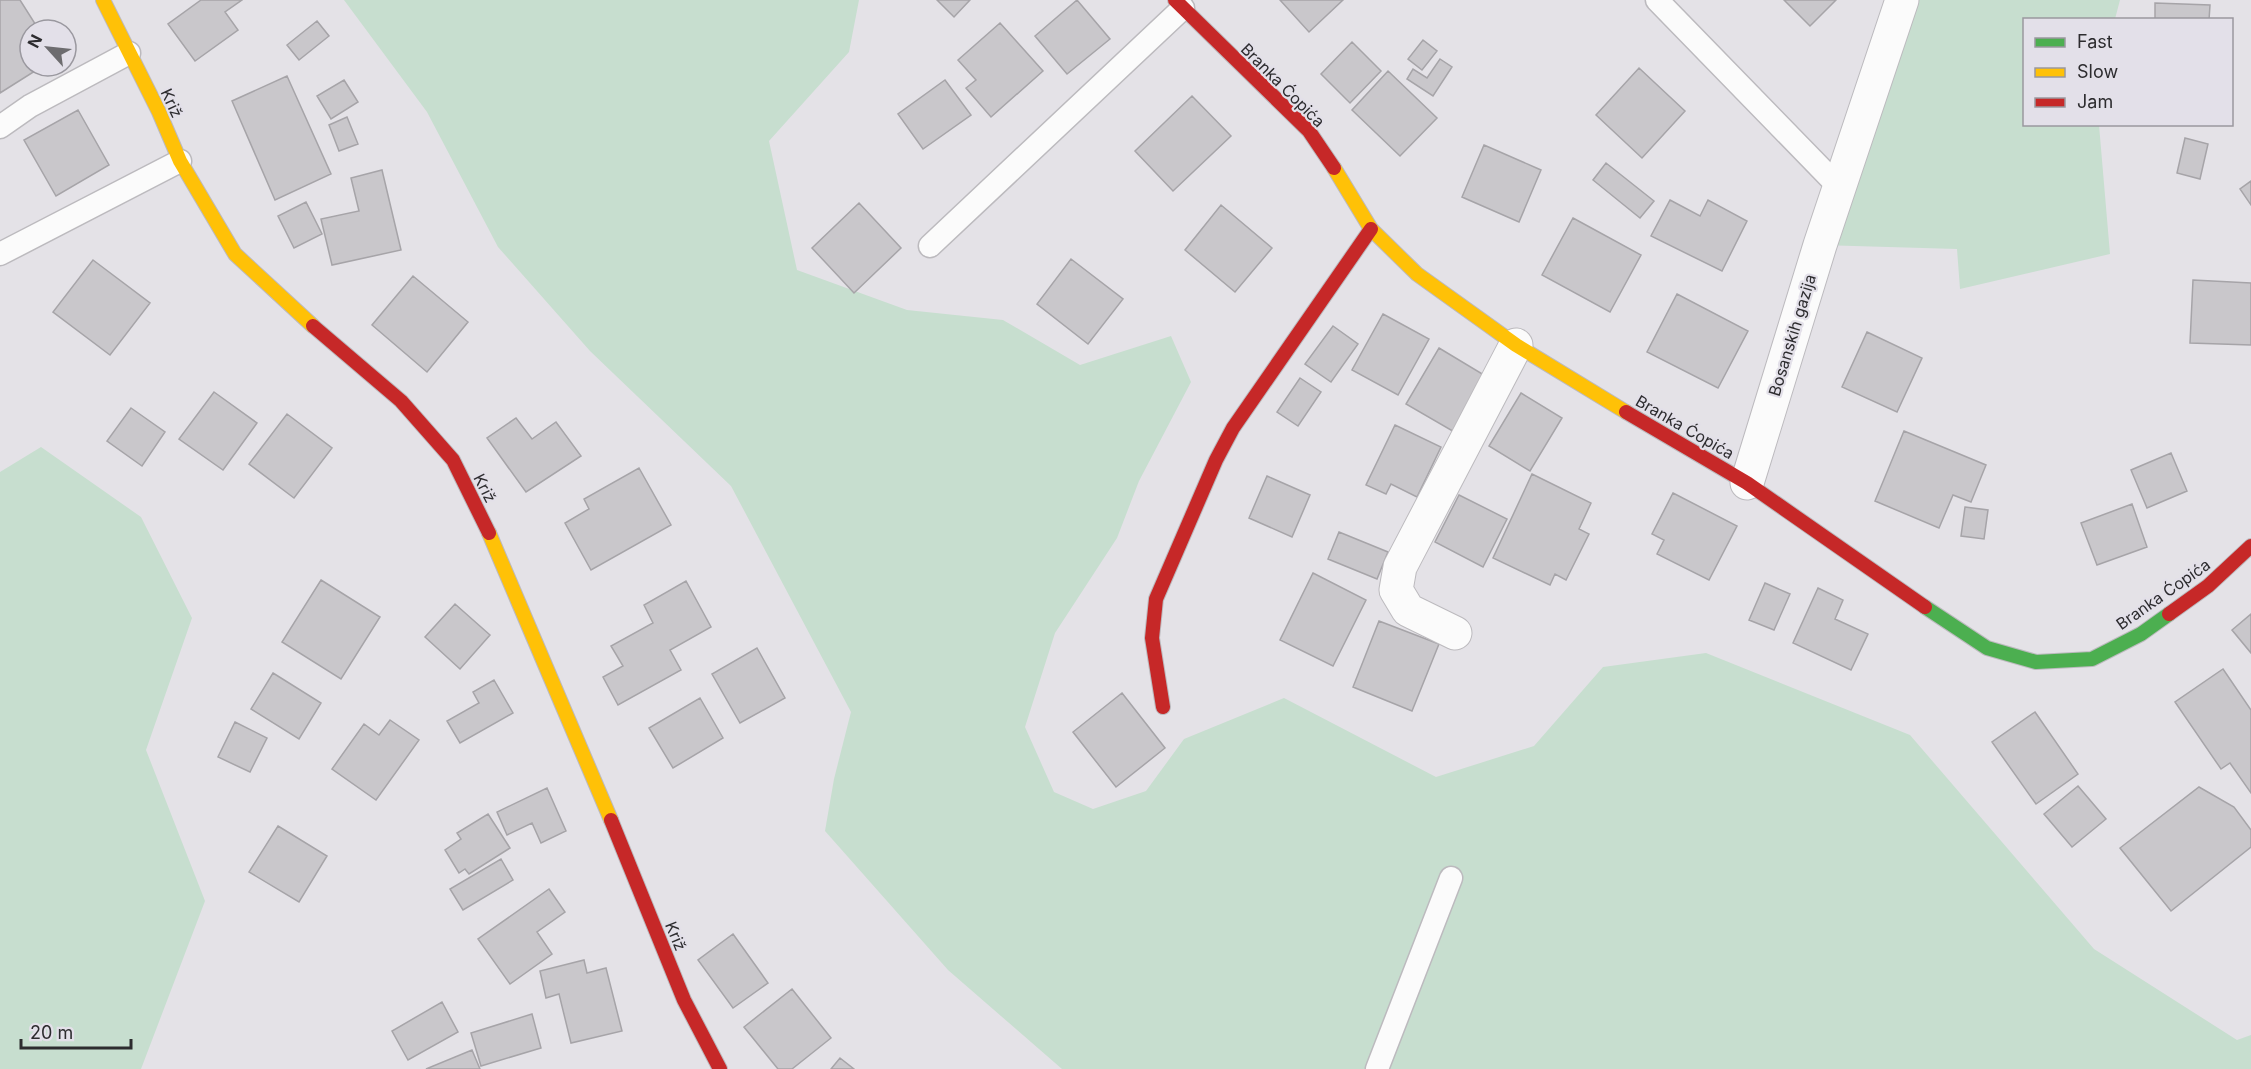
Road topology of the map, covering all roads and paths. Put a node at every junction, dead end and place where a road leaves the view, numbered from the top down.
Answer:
1 (103, 0) edge
2 (1657, 0) edge
3 (1902, 0) edge
4 (1179, 4) edge
5 (129, 52) junction
6 (0, 127) edge
7 (180, 161) junction
8 (1839, 187) junction
9 (1371, 229) junction
10 (930, 246) dead end
11 (0, 254) edge
12 (1516, 345) junction
13 (1747, 483) junction
14 (2251, 546) edge
15 (1455, 633) dead end
16 (1163, 707) dead end
17 (1451, 878) dead end
18 (720, 1069) edge
19 (1377, 1069) edge

1 - 5 street, Križ
2 - 8 lane
3 - 8 street, Bosanskih gazija
4 - 9 street, Branka Ćopića
4 - 10 lane
5 - 6 lane
5 - 7 street, Križ
7 - 11 lane
7 - 18 street, Križ
8 - 13 street, Bosanskih gazija
9 - 12 street, Branka Ćopića
9 - 16 street
12 - 13 street, Branka Ćopića
12 - 15 street
13 - 14 street, Branka Ćopića
17 - 19 lane

